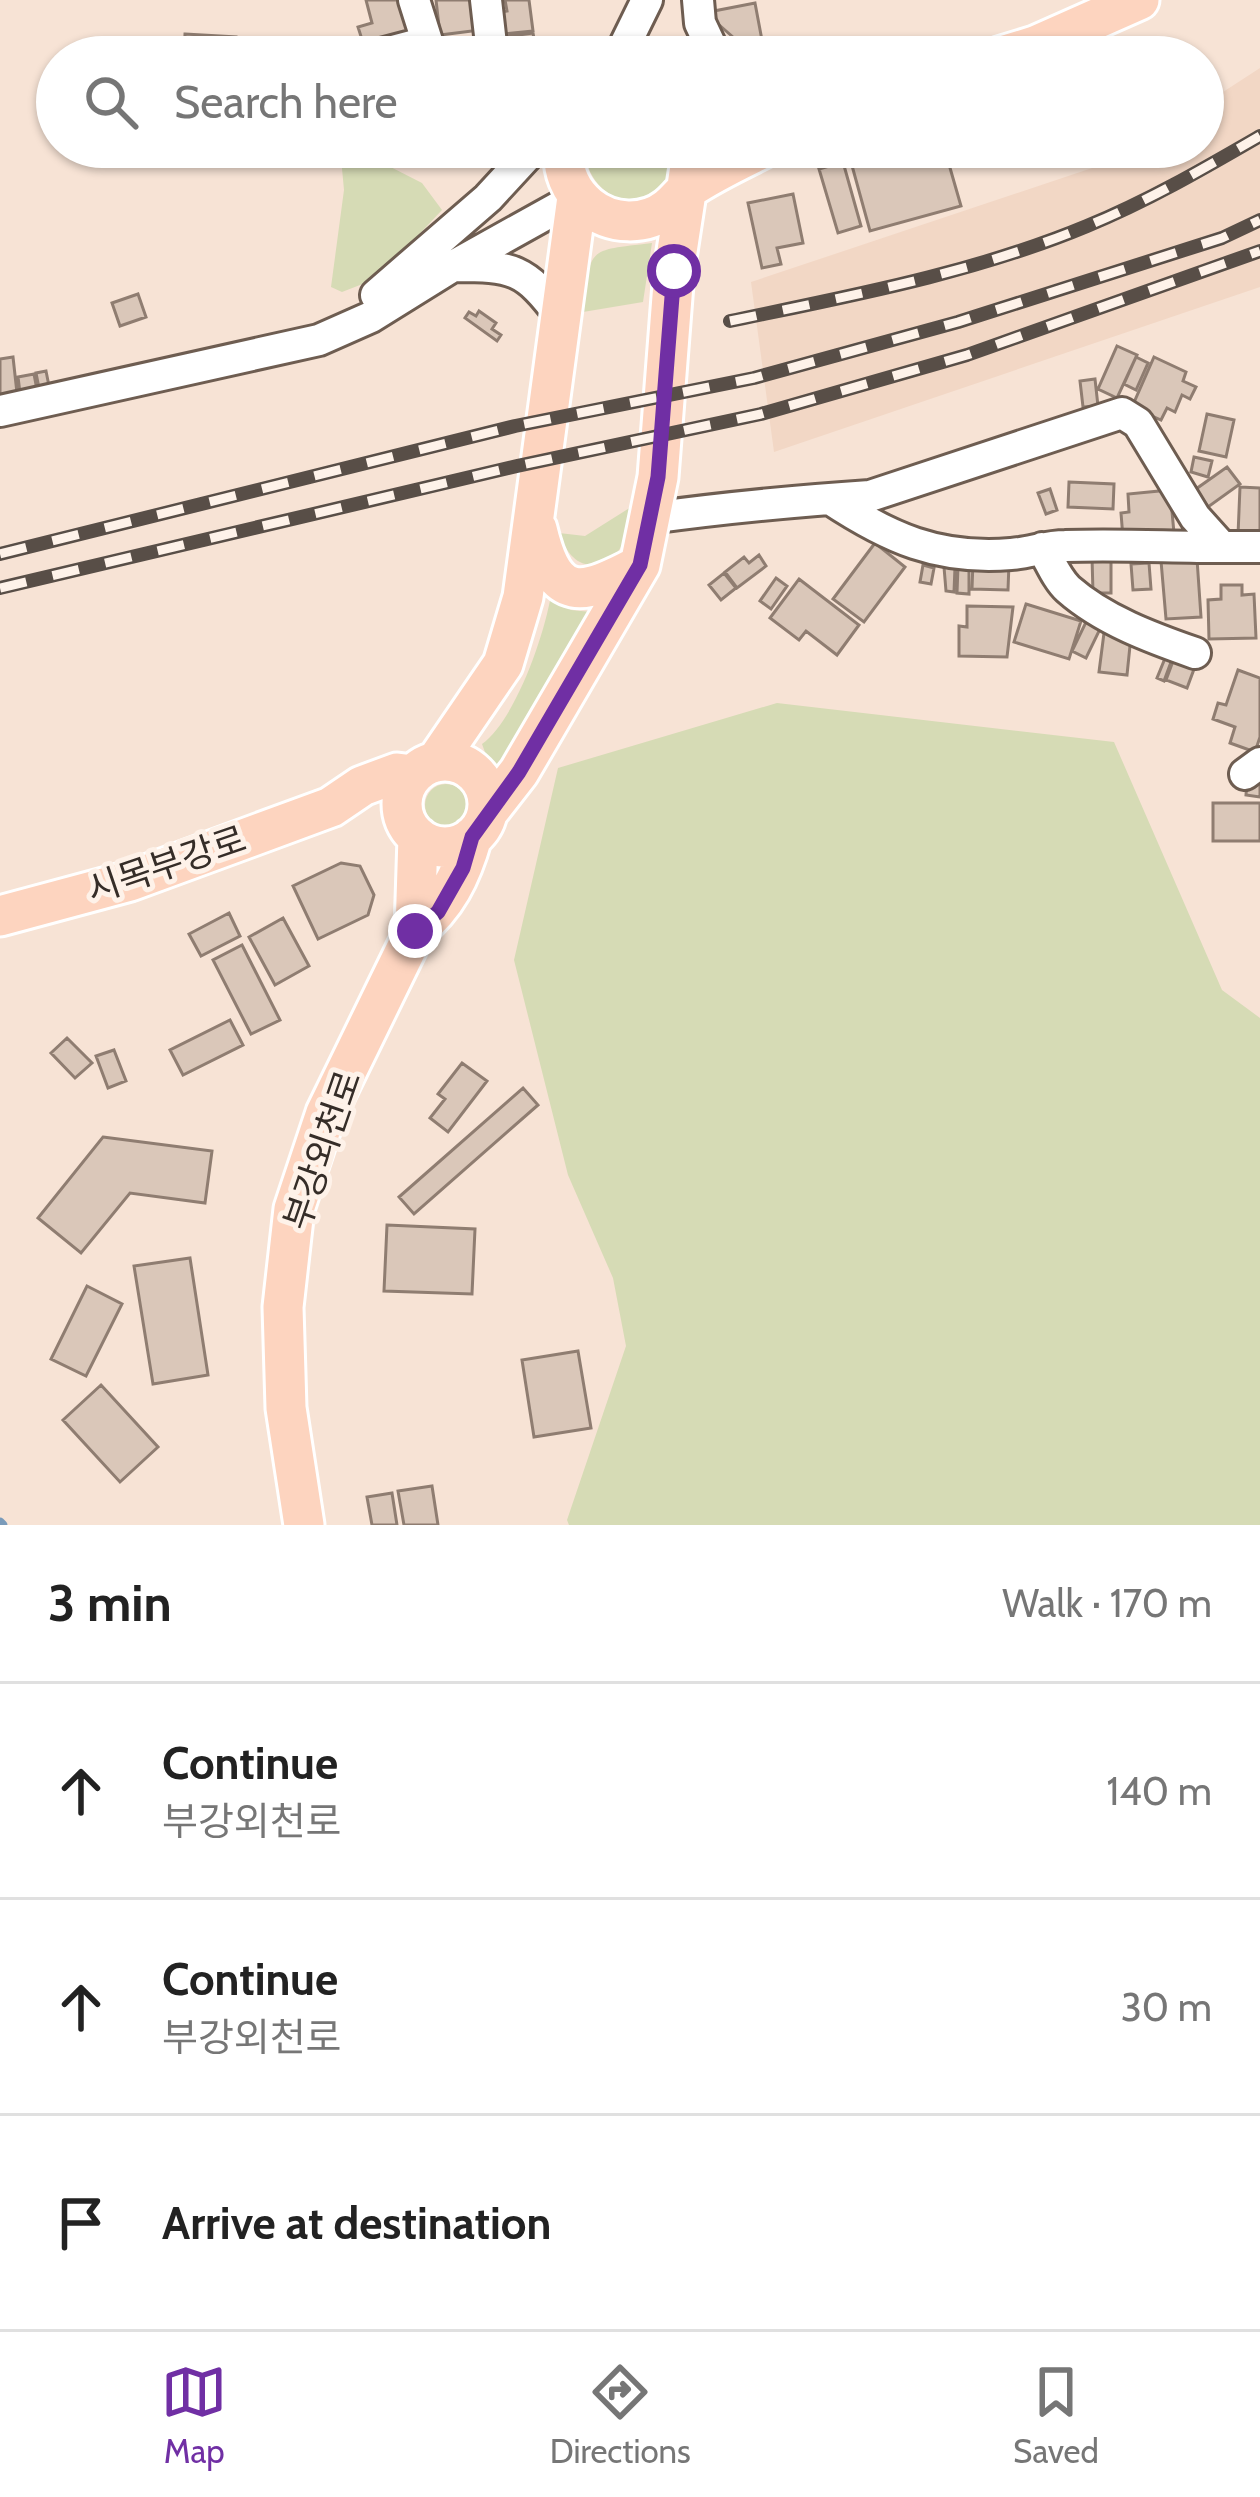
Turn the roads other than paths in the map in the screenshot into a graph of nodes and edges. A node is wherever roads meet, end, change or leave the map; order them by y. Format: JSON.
{"nodes":[{"id":1,"x":414,"y":0,"type":"edge"},
{"id":2,"x":486,"y":0,"type":"edge"},
{"id":3,"x":647,"y":0,"type":"edge"},
{"id":4,"x":694,"y":0,"type":"edge"},
{"id":5,"x":1139,"y":0,"type":"edge"},
{"id":6,"x":425,"y":36,"type":"edge"},
{"id":7,"x":490,"y":36,"type":"edge"},
{"id":8,"x":629,"y":36,"type":"edge"},
{"id":9,"x":689,"y":36,"type":"edge"},
{"id":10,"x":706,"y":36,"type":"edge"},
{"id":11,"x":1058,"y":36,"type":"edge"},
{"id":12,"x":516,"y":168,"type":"edge"},
{"id":13,"x":565,"y":168,"type":"edge"},
{"id":14,"x":692,"y":168,"type":"edge"},
{"id":15,"x":726,"y":168,"type":"edge"},
{"id":16,"x":684,"y":191,"type":"junction"},
{"id":17,"x":577,"y":196,"type":"junction"},
{"id":18,"x":453,"y":266,"type":"junction"},
{"id":19,"x":561,"y":317,"type":"junction"},
{"id":20,"x":319,"y":340,"type":"junction"},
{"id":21,"x":0,"y":411,"type":"edge"},
{"id":22,"x":830,"y":499,"type":"junction"},
{"id":23,"x":650,"y":518,"type":"junction"},
{"id":24,"x":536,"y":524,"type":"junction"},
{"id":25,"x":1042,"y":548,"type":"junction"},
{"id":26,"x":1222,"y":548,"type":"junction"},
{"id":27,"x":1260,"y":548,"type":"edge"},
{"id":28,"x":640,"y":565,"type":"junction"},
{"id":29,"x":1196,"y":653,"type":"dead end"},
{"id":30,"x":424,"y":769,"type":"junction"},
{"id":31,"x":331,"y":807,"type":"junction"},
{"id":32,"x":479,"y":825,"type":"junction"},
{"id":33,"x":413,"y":832,"type":"junction"},
{"id":34,"x":0,"y":916,"type":"edge"},
{"id":35,"x":415,"y":931,"type":"junction"},
{"id":36,"x":304,"y":1525,"type":"edge"}],
"edges":[{"from":1,"to":6,"type":"street"},
{"from":2,"to":7,"type":"street"},
{"from":3,"to":8,"type":"street"},
{"from":4,"to":9,"type":"street"},
{"from":4,"to":10,"type":"street"},
{"from":5,"to":11,"type":"main road"},
{"from":12,"to":20,"type":"street"},
{"from":13,"to":17,"type":"main road"},
{"from":14,"to":16,"type":"main road","name":"부강외천로"},
{"from":15,"to":16,"type":"main road"},
{"from":16,"to":17,"type":"main road"},
{"from":16,"to":23,"type":"main road","name":"부강외천로"},
{"from":17,"to":18,"type":"street"},
{"from":17,"to":19,"type":"main road"},
{"from":18,"to":19,"type":"street"},
{"from":18,"to":20,"type":"street"},
{"from":19,"to":24,"type":"main road"},
{"from":20,"to":21,"type":"street"},
{"from":22,"to":23,"type":"street"},
{"from":22,"to":25,"type":"street"},
{"from":22,"to":26,"type":"street"},
{"from":23,"to":28,"type":"main road","name":"부강외천로"},
{"from":24,"to":28,"type":"main road"},
{"from":24,"to":30,"type":"main road"},
{"from":25,"to":26,"type":"street"},
{"from":25,"to":29,"type":"street"},
{"from":26,"to":27,"type":"street"},
{"from":28,"to":32,"type":"main road","name":"부강외천로"},
{"from":30,"to":31,"type":"main road","name":"시목부강로"},
{"from":30,"to":32,"type":"main road"},
{"from":30,"to":33,"type":"main road"},
{"from":31,"to":33,"type":"main road"},
{"from":31,"to":34,"type":"main road","name":"시목부강로"},
{"from":32,"to":33,"type":"main road"},
{"from":32,"to":35,"type":"main road","name":"부강외천로"},
{"from":33,"to":35,"type":"main road","name":"부강외천로"},
{"from":35,"to":36,"type":"main road","name":"부강외천로"}]}
